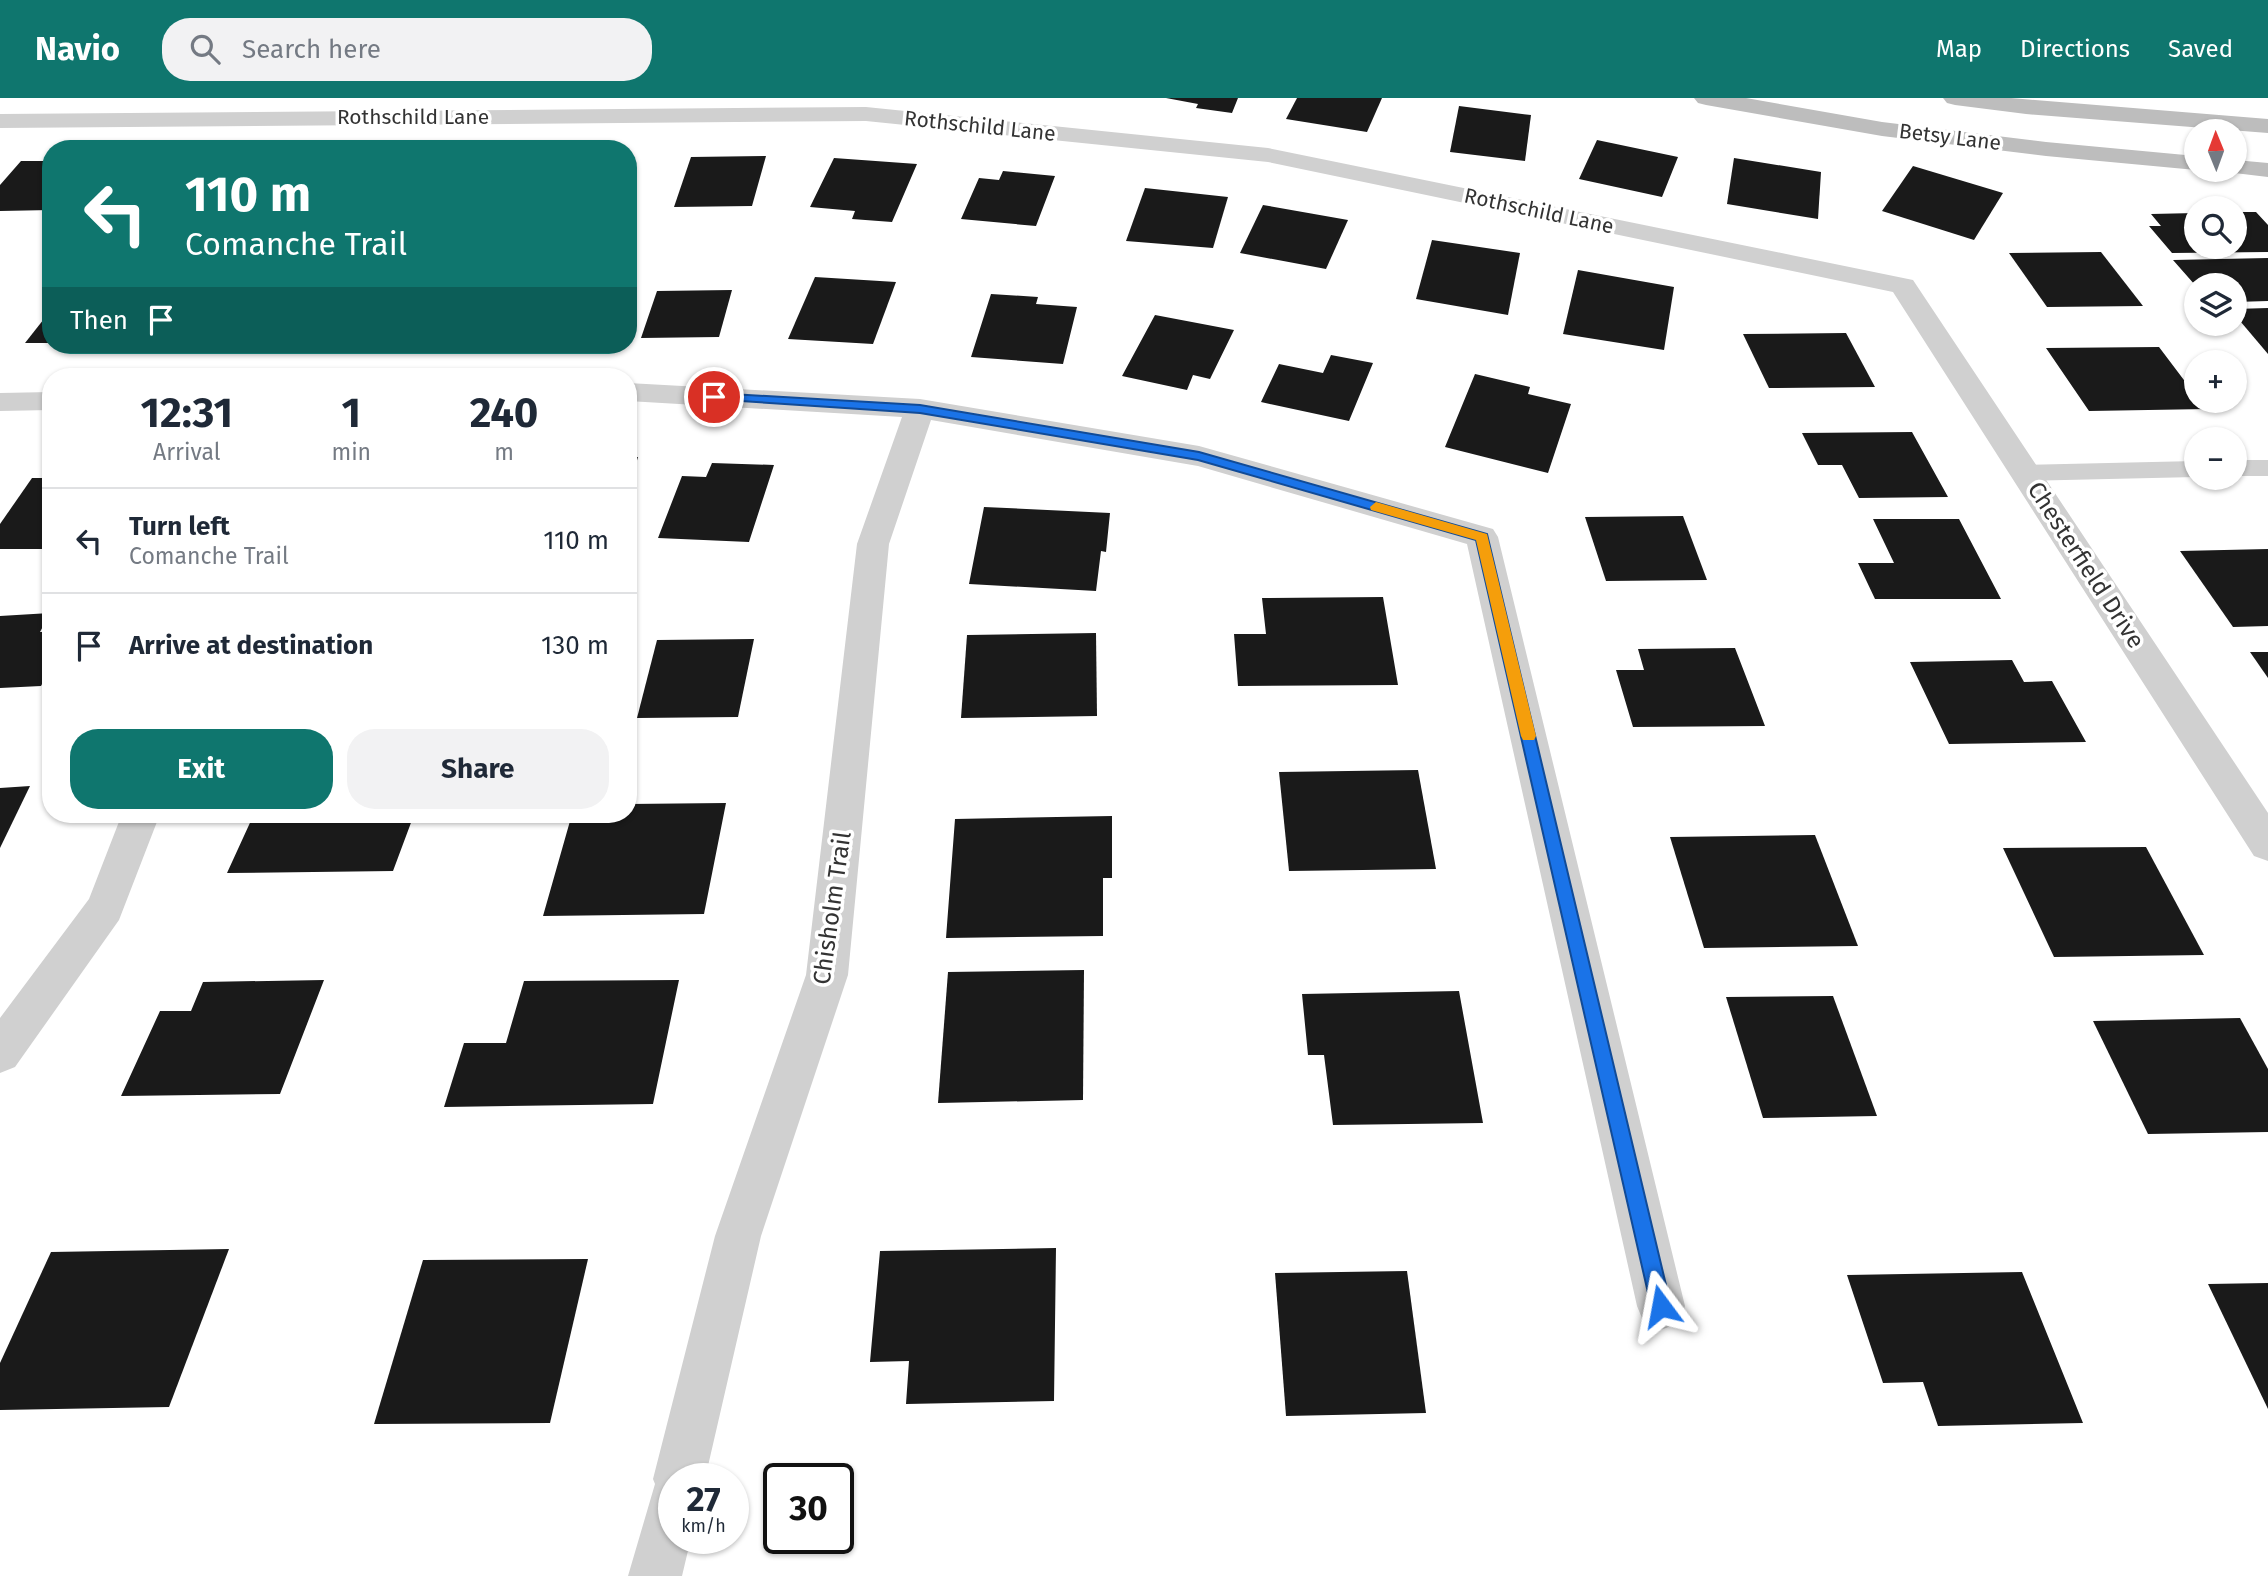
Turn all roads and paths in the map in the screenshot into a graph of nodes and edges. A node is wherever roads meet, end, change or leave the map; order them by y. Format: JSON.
{"nodes":[{"id":1,"x":1706,"y":98,"type":"edge"},
{"id":2,"x":1955,"y":98,"type":"edge"},
{"id":3,"x":589,"y":107,"type":"edge"},
{"id":4,"x":0,"y":121,"type":"edge"},
{"id":5,"x":2268,"y":125,"type":"edge"},
{"id":6,"x":2184,"y":162,"type":"edge"},
{"id":7,"x":2247,"y":168,"type":"edge"},
{"id":8,"x":2268,"y":170,"type":"edge"},
{"id":9,"x":1903,"y":286,"type":"joint"},
{"id":10,"x":637,"y":393,"type":"edge"},
{"id":11,"x":42,"y":401,"type":"edge"},
{"id":12,"x":0,"y":402,"type":"edge"},
{"id":13,"x":920,"y":409,"type":"junction"},
{"id":14,"x":2247,"y":468,"type":"edge"},
{"id":15,"x":2268,"y":468,"type":"edge"},
{"id":16,"x":2184,"y":469,"type":"edge"},
{"id":17,"x":2025,"y":473,"type":"junction"},
{"id":18,"x":138,"y":823,"type":"edge"},
{"id":19,"x":2268,"y":845,"type":"edge"},
{"id":20,"x":0,"y":1053,"type":"edge"},
{"id":21,"x":1661,"y":1306,"type":"dead end"},
{"id":22,"x":683,"y":1463,"type":"edge"},
{"id":23,"x":661,"y":1554,"type":"edge"},
{"id":24,"x":656,"y":1576,"type":"edge"}],
"edges":[{"from":1,"to":6,"type":"main road","name":"Betsy Lane"},
{"from":2,"to":5,"type":"main road","name":"Betsy Lane"},
{"from":3,"to":4,"type":"street","name":"Rothschild Lane"},
{"from":3,"to":9,"type":"street","name":"Rothschild Lane"},
{"from":7,"to":8,"type":"main road"},
{"from":9,"to":17,"type":"street","name":"Chesterfield Drive"},
{"from":10,"to":13,"type":"street"},
{"from":11,"to":12,"type":"street"},
{"from":13,"to":21,"type":"street"},
{"from":13,"to":22,"type":"street","name":"Chisholm Trail"},
{"from":14,"to":15,"type":"lane"},
{"from":16,"to":17,"type":"lane"},
{"from":17,"to":19,"type":"street","name":"Chesterfield Drive"},
{"from":18,"to":20,"type":"street"},
{"from":23,"to":24,"type":"street"}]}
